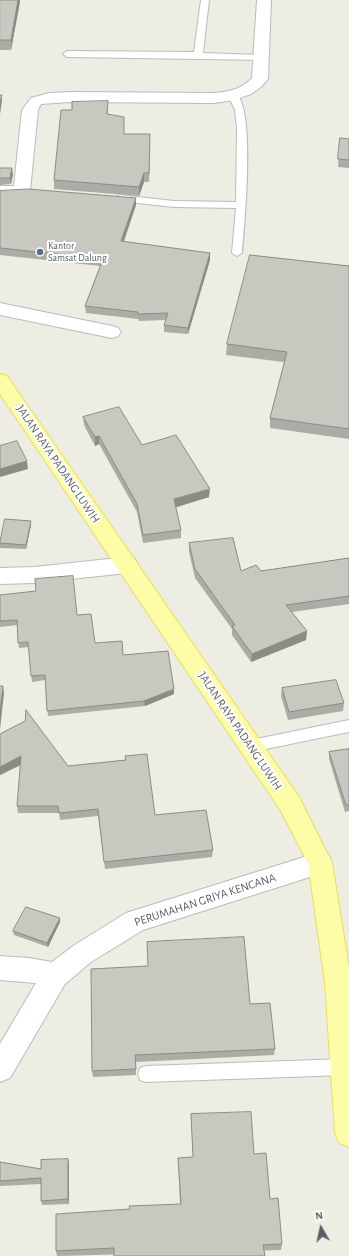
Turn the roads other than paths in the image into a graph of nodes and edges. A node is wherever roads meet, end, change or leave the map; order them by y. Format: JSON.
{"nodes":[{"id":1,"x":206,"y":0,"type":"edge"},
{"id":2,"x":264,"y":0,"type":"edge"},
{"id":3,"x":67,"y":54,"type":"dead end"},
{"id":4,"x":198,"y":55,"type":"junction"},
{"id":5,"x":262,"y":58,"type":"junction"},
{"id":6,"x":233,"y":96,"type":"junction"},
{"id":7,"x":6,"y":168,"type":"edge"},
{"id":8,"x":26,"y":168,"type":"junction"},
{"id":9,"x":0,"y":191,"type":"edge"},
{"id":10,"x":109,"y":198,"type":"edge"},
{"id":11,"x":241,"y":205,"type":"junction"},
{"id":12,"x":237,"y":253,"type":"dead end"},
{"id":13,"x":0,"y":308,"type":"edge"},
{"id":14,"x":112,"y":332,"type":"dead end"},
{"id":15,"x":0,"y":380,"type":"edge"},
{"id":16,"x":128,"y":565,"type":"junction"},
{"id":17,"x":0,"y":576,"type":"edge"},
{"id":18,"x":349,"y":726,"type":"edge"},
{"id":19,"x":251,"y":746,"type":"junction"},
{"id":20,"x":320,"y":863,"type":"junction"},
{"id":21,"x":0,"y":968,"type":"edge"},
{"id":22,"x":56,"y":975,"type":"junction"},
{"id":23,"x":345,"y":1067,"type":"junction"},
{"id":24,"x":0,"y":1069,"type":"edge"},
{"id":25,"x":146,"y":1074,"type":"dead end"},
{"id":26,"x":349,"y":1133,"type":"edge"}],
"edges":[{"from":1,"to":4,"type":"lane"},
{"from":2,"to":5,"type":"street"},
{"from":3,"to":4,"type":"lane"},
{"from":4,"to":5,"type":"lane"},
{"from":5,"to":6,"type":"street"},
{"from":6,"to":8,"type":"street"},
{"from":6,"to":11,"type":"lane"},
{"from":7,"to":8,"type":"street"},
{"from":8,"to":9,"type":"street"},
{"from":10,"to":11,"type":"lane"},
{"from":11,"to":12,"type":"lane"},
{"from":13,"to":14,"type":"street"},
{"from":15,"to":16,"type":"main road","name":"JALAN RAYA PADANG LUWIH"},
{"from":16,"to":17,"type":"street"},
{"from":16,"to":19,"type":"main road","name":"JALAN RAYA PADANG LUWIH"},
{"from":18,"to":19,"type":"lane"},
{"from":19,"to":20,"type":"main road","name":"JALAN RAYA PADANG LUWIH"},
{"from":20,"to":22,"type":"street","name":"PERUMAHAN GRIYA KENCANA"},
{"from":20,"to":23,"type":"main road","name":"JALAN RAYA PADANG LUWIH"},
{"from":21,"to":22,"type":"street"},
{"from":22,"to":24,"type":"street","name":"PERUMAHAN GRIYA KENCANA"},
{"from":23,"to":25,"type":"lane"},
{"from":23,"to":26,"type":"main road","name":"JALAN RAYA PADANG LUWIH"}]}
